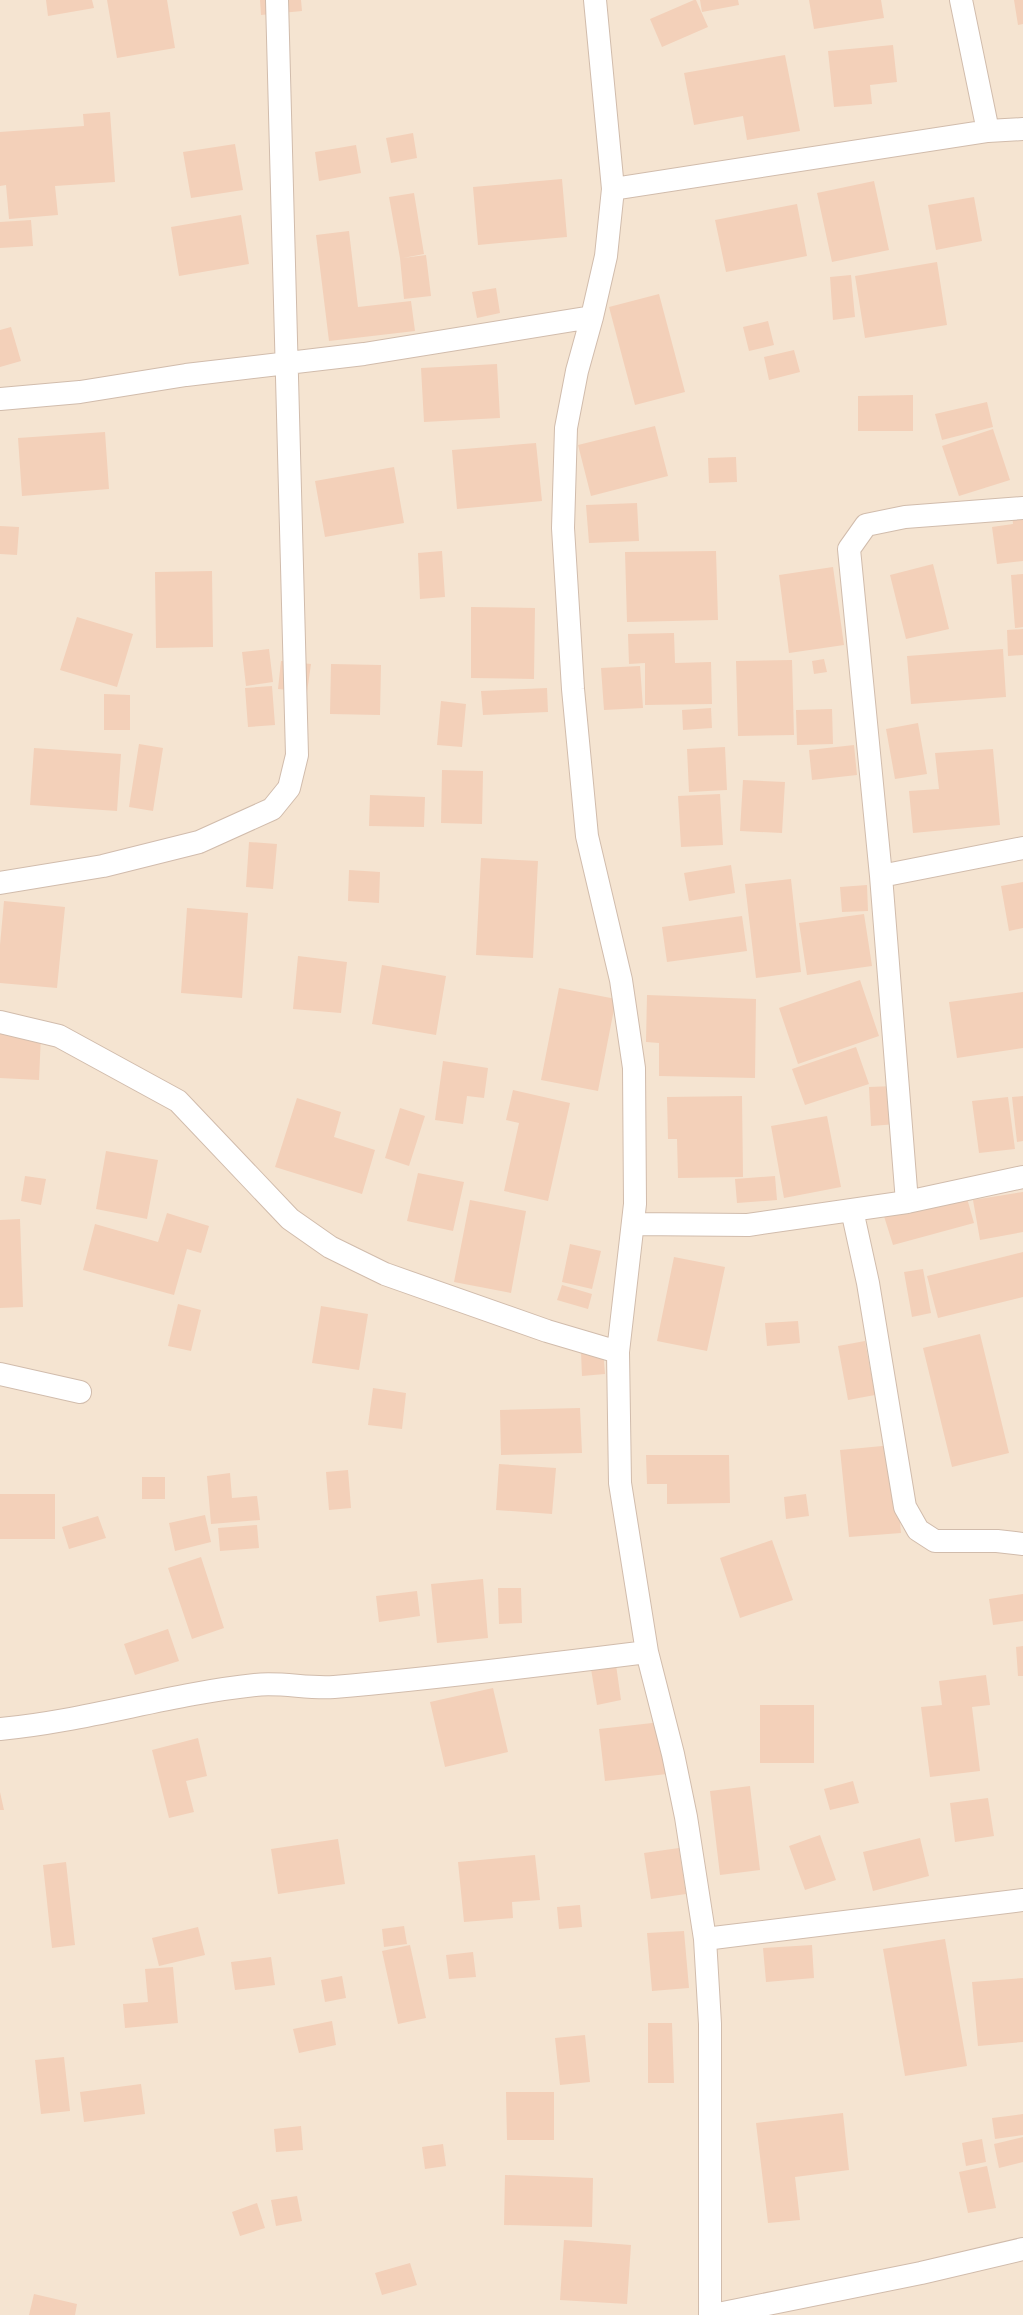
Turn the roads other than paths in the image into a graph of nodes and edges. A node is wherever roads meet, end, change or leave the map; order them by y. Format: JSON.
{"nodes":[{"id":1,"x":277,"y":0,"type":"edge"},
{"id":2,"x":596,"y":0,"type":"edge"},
{"id":3,"x":961,"y":0,"type":"edge"},
{"id":4,"x":1023,"y":129,"type":"edge"},
{"id":5,"x":988,"y":131,"type":"junction"},
{"id":6,"x":613,"y":188,"type":"junction"},
{"id":7,"x":592,"y":317,"type":"junction"},
{"id":8,"x":288,"y":363,"type":"junction"},
{"id":9,"x":0,"y":399,"type":"edge"},
{"id":10,"x":1023,"y":508,"type":"edge"},
{"id":11,"x":1023,"y":848,"type":"edge"},
{"id":12,"x":881,"y":876,"type":"junction"},
{"id":13,"x":0,"y":883,"type":"edge"},
{"id":14,"x":0,"y":1022,"type":"edge"},
{"id":15,"x":1023,"y":1177,"type":"edge"},
{"id":16,"x":907,"y":1202,"type":"junction"},
{"id":17,"x":852,"y":1210,"type":"junction"},
{"id":18,"x":633,"y":1224,"type":"junction"},
{"id":19,"x":618,"y":1352,"type":"junction"},
{"id":20,"x":0,"y":1374,"type":"edge"},
{"id":21,"x":80,"y":1392,"type":"dead end"},
{"id":22,"x":1023,"y":1544,"type":"edge"},
{"id":23,"x":647,"y":1652,"type":"junction"},
{"id":24,"x":0,"y":1729,"type":"edge"},
{"id":25,"x":1023,"y":1900,"type":"edge"},
{"id":26,"x":705,"y":1939,"type":"junction"},
{"id":27,"x":1023,"y":2248,"type":"edge"},
{"id":28,"x":710,"y":2315,"type":"edge"},
{"id":29,"x":713,"y":2315,"type":"edge"}],
"edges":[{"from":1,"to":8,"type":"street"},
{"from":2,"to":6,"type":"street"},
{"from":3,"to":5,"type":"street"},
{"from":4,"to":5,"type":"street"},
{"from":5,"to":6,"type":"street"},
{"from":6,"to":7,"type":"street"},
{"from":7,"to":8,"type":"street"},
{"from":7,"to":18,"type":"street"},
{"from":8,"to":9,"type":"street"},
{"from":8,"to":13,"type":"street"},
{"from":10,"to":12,"type":"street"},
{"from":11,"to":12,"type":"street"},
{"from":12,"to":16,"type":"street"},
{"from":14,"to":19,"type":"street"},
{"from":15,"to":16,"type":"street"},
{"from":16,"to":17,"type":"street"},
{"from":17,"to":18,"type":"street"},
{"from":17,"to":22,"type":"street"},
{"from":18,"to":19,"type":"street"},
{"from":19,"to":23,"type":"street"},
{"from":20,"to":21,"type":"street"},
{"from":23,"to":24,"type":"street"},
{"from":23,"to":26,"type":"street"},
{"from":25,"to":26,"type":"street"},
{"from":26,"to":28,"type":"street"},
{"from":27,"to":29,"type":"street"}]}
